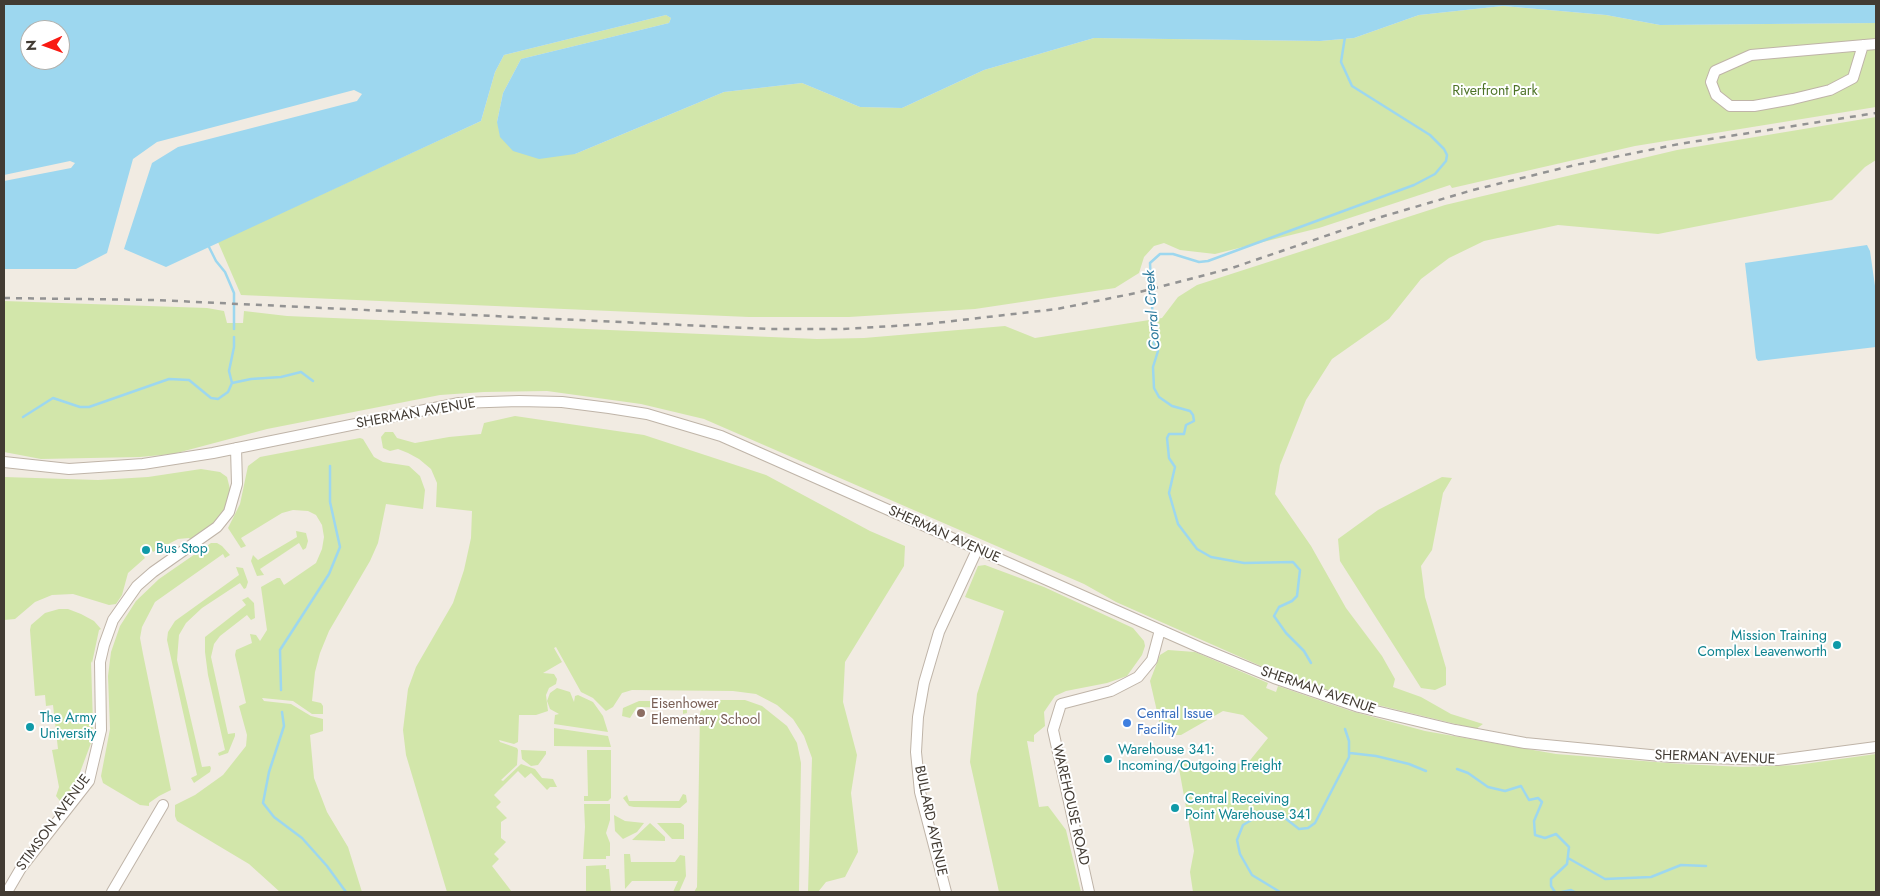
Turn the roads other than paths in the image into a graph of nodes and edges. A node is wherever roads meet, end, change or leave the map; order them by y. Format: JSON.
{"nodes":[{"id":1,"x":1876,"y":44,"type":"edge"},
{"id":2,"x":1863,"y":45,"type":"junction"},
{"id":3,"x":236,"y":448,"type":"junction"},
{"id":4,"x":4,"y":462,"type":"edge"},
{"id":5,"x":977,"y":550,"type":"junction"},
{"id":6,"x":1160,"y":630,"type":"junction"},
{"id":7,"x":1876,"y":746,"type":"edge"},
{"id":8,"x":163,"y":805,"type":"dead end"},
{"id":9,"x":7,"y":892,"type":"edge"},
{"id":10,"x":112,"y":892,"type":"edge"},
{"id":11,"x":946,"y":892,"type":"edge"},
{"id":12,"x":1089,"y":892,"type":"edge"}],
"edges":[{"from":1,"to":2,"type":"street"},
{"from":2,"to":2,"type":"street"},
{"from":3,"to":4,"type":"street","name":"SHERMAN AVENUE"},
{"from":3,"to":5,"type":"street","name":"SHERMAN AVENUE"},
{"from":3,"to":9,"type":"street","name":"STIMSON AVENUE"},
{"from":5,"to":6,"type":"street","name":"SHERMAN AVENUE"},
{"from":5,"to":11,"type":"street","name":"BULLARD AVENUE"},
{"from":6,"to":7,"type":"street","name":"SHERMAN AVENUE"},
{"from":6,"to":12,"type":"street","name":"WAREHOUSE ROAD"},
{"from":8,"to":10,"type":"street"}]}
